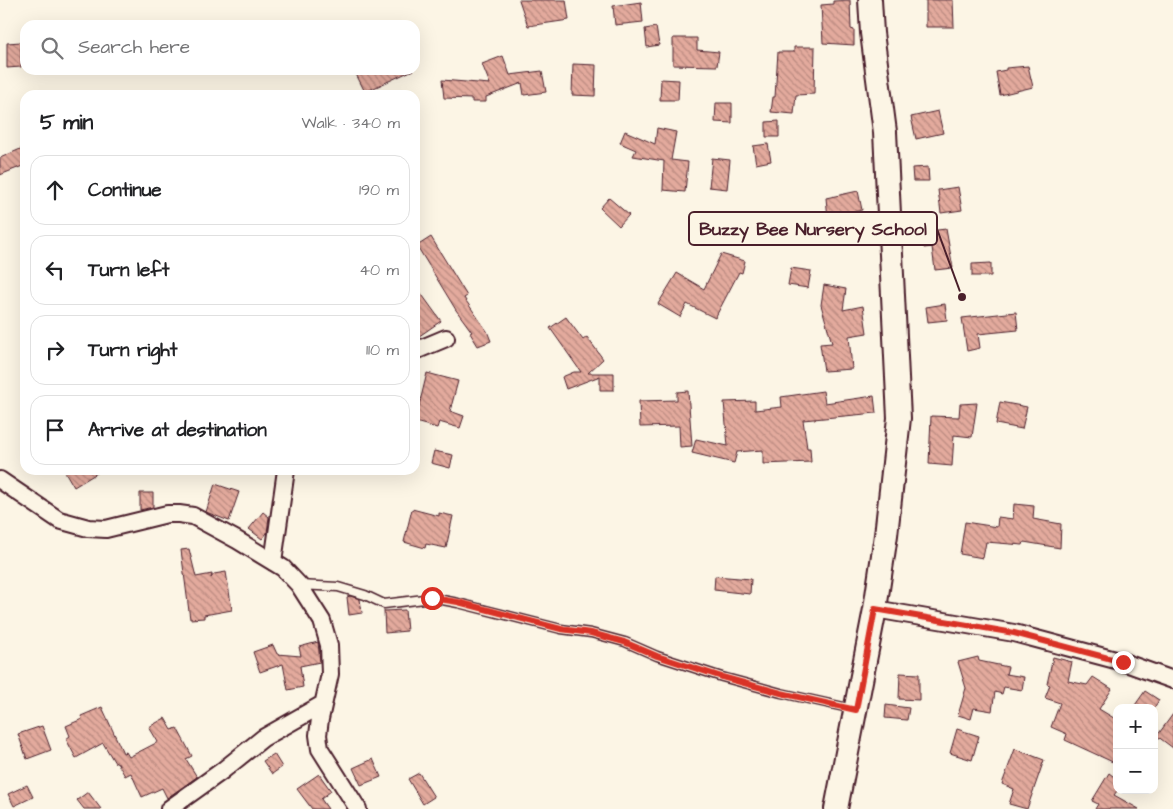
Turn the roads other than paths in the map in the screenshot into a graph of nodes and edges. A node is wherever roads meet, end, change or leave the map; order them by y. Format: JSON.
{"nodes":[{"id":1,"x":870,"y":0,"type":"edge"},
{"id":2,"x":446,"y":338,"type":"dead end"},
{"id":3,"x":420,"y":349,"type":"edge"},
{"id":4,"x":285,"y":475,"type":"edge"},
{"id":5,"x":0,"y":480,"type":"edge"},
{"id":6,"x":273,"y":562,"type":"junction"},
{"id":7,"x":299,"y":584,"type":"junction"},
{"id":8,"x":875,"y":609,"type":"junction"},
{"id":9,"x":1173,"y":680,"type":"edge"},
{"id":10,"x":324,"y":704,"type":"junction"},
{"id":11,"x":856,"y":710,"type":"junction"},
{"id":12,"x":168,"y":809,"type":"edge"},
{"id":13,"x":358,"y":809,"type":"edge"},
{"id":14,"x":836,"y":809,"type":"edge"}],
"edges":[{"from":1,"to":8,"type":"street"},
{"from":2,"to":3,"type":"street"},
{"from":4,"to":6,"type":"street"},
{"from":5,"to":6,"type":"street"},
{"from":6,"to":7,"type":"street"},
{"from":7,"to":10,"type":"street"},
{"from":7,"to":11,"type":"lane"},
{"from":8,"to":9,"type":"street"},
{"from":8,"to":11,"type":"street"},
{"from":10,"to":12,"type":"street"},
{"from":10,"to":13,"type":"street"},
{"from":11,"to":14,"type":"street"}]}
